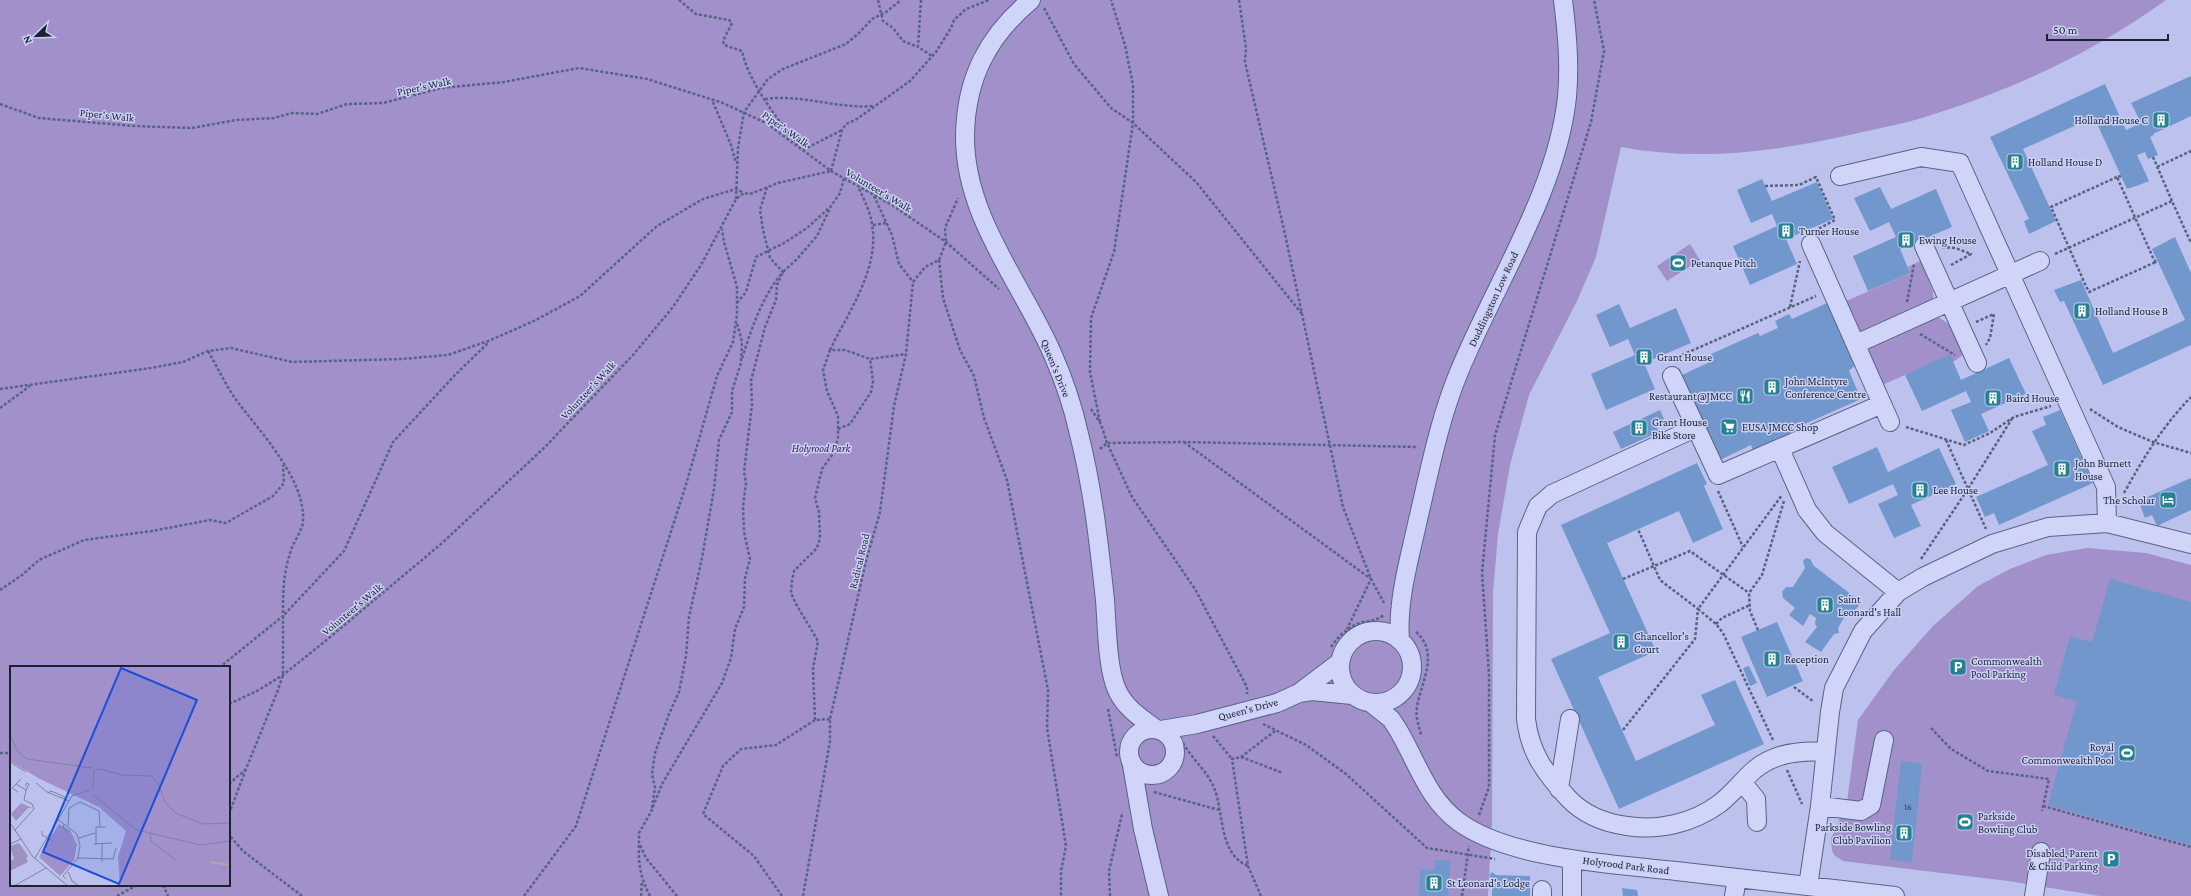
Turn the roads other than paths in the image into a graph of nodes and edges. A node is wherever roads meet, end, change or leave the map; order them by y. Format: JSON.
{"nodes":[{"id":1,"x":1563,"y":0,"type":"edge"},
{"id":2,"x":1037,"y":3,"type":"edge"},
{"id":3,"x":1840,"y":176,"type":"dead end"},
{"id":4,"x":1806,"y":250,"type":"road end"},
{"id":5,"x":1919,"y":253,"type":"road end"},
{"id":6,"x":2040,"y":260,"type":"road end"},
{"id":7,"x":2009,"y":274,"type":"junction"},
{"id":8,"x":1950,"y":302,"type":"junction"},
{"id":9,"x":1856,"y":344,"type":"junction"},
{"id":10,"x":1969,"y":361,"type":"road end"},
{"id":11,"x":1672,"y":376,"type":"road end"},
{"id":12,"x":1882,"y":404,"type":"junction"},
{"id":13,"x":1890,"y":422,"type":"road end"},
{"id":14,"x":1695,"y":428,"type":"junction"},
{"id":15,"x":1780,"y":449,"type":"junction"},
{"id":16,"x":2107,"y":523,"type":"junction"},
{"id":17,"x":2191,"y":544,"type":"edge"},
{"id":18,"x":1898,"y":592,"type":"junction"},
{"id":19,"x":1402,"y":597,"type":"junction"},
{"id":20,"x":1381,"y":631,"type":"junction"},
{"id":21,"x":1400,"y":640,"type":"junction"},
{"id":22,"x":1340,"y":662,"type":"junction"},
{"id":23,"x":1407,"y":686,"type":"junction"},
{"id":24,"x":1299,"y":693,"type":"junction"},
{"id":25,"x":1352,"y":695,"type":"junction"},
{"id":26,"x":1371,"y":703,"type":"junction"},
{"id":27,"x":1570,"y":719,"type":"dead end"},
{"id":28,"x":1199,"y":723,"type":"junction"},
{"id":29,"x":1159,"y":729,"type":"junction"},
{"id":30,"x":1884,"y":740,"type":"dead end"},
{"id":31,"x":1177,"y":743,"type":"junction"},
{"id":32,"x":1406,"y":743,"type":"junction"},
{"id":33,"x":1826,"y":752,"type":"junction"},
{"id":34,"x":1132,"y":765,"type":"junction"},
{"id":35,"x":1156,"y":775,"type":"junction"},
{"id":36,"x":1742,"y":782,"type":"junction"},
{"id":37,"x":1559,"y":789,"type":"junction"},
{"id":38,"x":1820,"y":806,"type":"junction"},
{"id":39,"x":1131,"y":808,"type":"junction"},
{"id":40,"x":1757,"y":822,"type":"dead end"},
{"id":41,"x":2041,"y":852,"type":"dead end"},
{"id":42,"x":1572,"y":859,"type":"junction"},
{"id":43,"x":1737,"y":878,"type":"junction"},
{"id":44,"x":1808,"y":886,"type":"junction"},
{"id":45,"x":1159,"y":896,"type":"edge"},
{"id":46,"x":1572,"y":896,"type":"edge"},
{"id":47,"x":1734,"y":896,"type":"edge"},
{"id":48,"x":1895,"y":896,"type":"edge"},
{"id":49,"x":2034,"y":896,"type":"edge"}],
"edges":[{"from":1,"to":19,"type":"street","name":"Duddingston Low Road"},
{"from":2,"to":29,"type":"street","name":"Queen's Drive"},
{"from":3,"to":7,"type":"street"},
{"from":4,"to":9,"type":"street"},
{"from":5,"to":8,"type":"street"},
{"from":6,"to":7,"type":"street"},
{"from":7,"to":8,"type":"street"},
{"from":7,"to":16,"type":"street"},
{"from":8,"to":9,"type":"street"},
{"from":8,"to":10,"type":"street"},
{"from":9,"to":12,"type":"street"},
{"from":11,"to":14,"type":"street"},
{"from":12,"to":13,"type":"street"},
{"from":12,"to":15,"type":"street"},
{"from":14,"to":15,"type":"street"},
{"from":14,"to":37,"type":"street"},
{"from":15,"to":18,"type":"street"},
{"from":16,"to":17,"type":"street"},
{"from":16,"to":18,"type":"street"},
{"from":18,"to":33,"type":"street"},
{"from":19,"to":20,"type":"street"},
{"from":19,"to":21,"type":"street"},
{"from":20,"to":21,"type":"street"},
{"from":20,"to":22,"type":"street","name":"Queen's Drive"},
{"from":21,"to":23,"type":"street"},
{"from":22,"to":24,"type":"street","name":"Queen's Drive"},
{"from":22,"to":25,"type":"street"},
{"from":23,"to":26,"type":"street"},
{"from":23,"to":32,"type":"street"},
{"from":24,"to":25,"type":"street","name":"Queen's Drive"},
{"from":24,"to":28,"type":"street","name":"Queen's Drive"},
{"from":25,"to":26,"type":"street","name":"Queen's Drive"},
{"from":26,"to":32,"type":"street","name":"Queen's Drive"},
{"from":27,"to":37,"type":"street"},
{"from":28,"to":29,"type":"street","name":"Queen's Drive"},
{"from":28,"to":31,"type":"street","name":"Queen's Drive"},
{"from":29,"to":31,"type":"street","name":"Queen's Drive"},
{"from":29,"to":34,"type":"street","name":"Queen's Drive"},
{"from":30,"to":38,"type":"street"},
{"from":31,"to":35,"type":"street","name":"Queen's Drive"},
{"from":32,"to":42,"type":"street","name":"Holyrood Park Road"},
{"from":33,"to":36,"type":"street"},
{"from":33,"to":38,"type":"street"},
{"from":34,"to":35,"type":"street"},
{"from":34,"to":39,"type":"street","name":"Queen's Drive"},
{"from":35,"to":39,"type":"street","name":"Queen's Drive"},
{"from":36,"to":37,"type":"street"},
{"from":36,"to":40,"type":"street"},
{"from":38,"to":44,"type":"street"},
{"from":39,"to":45,"type":"street","name":"Queen's Drive"},
{"from":41,"to":49,"type":"street"},
{"from":42,"to":43,"type":"street","name":"Holyrood Park Road"},
{"from":42,"to":46,"type":"street"},
{"from":43,"to":44,"type":"street","name":"Holyrood Park Road"},
{"from":43,"to":47,"type":"street"},
{"from":44,"to":48,"type":"street","name":"Holyrood Park Road"}]}
